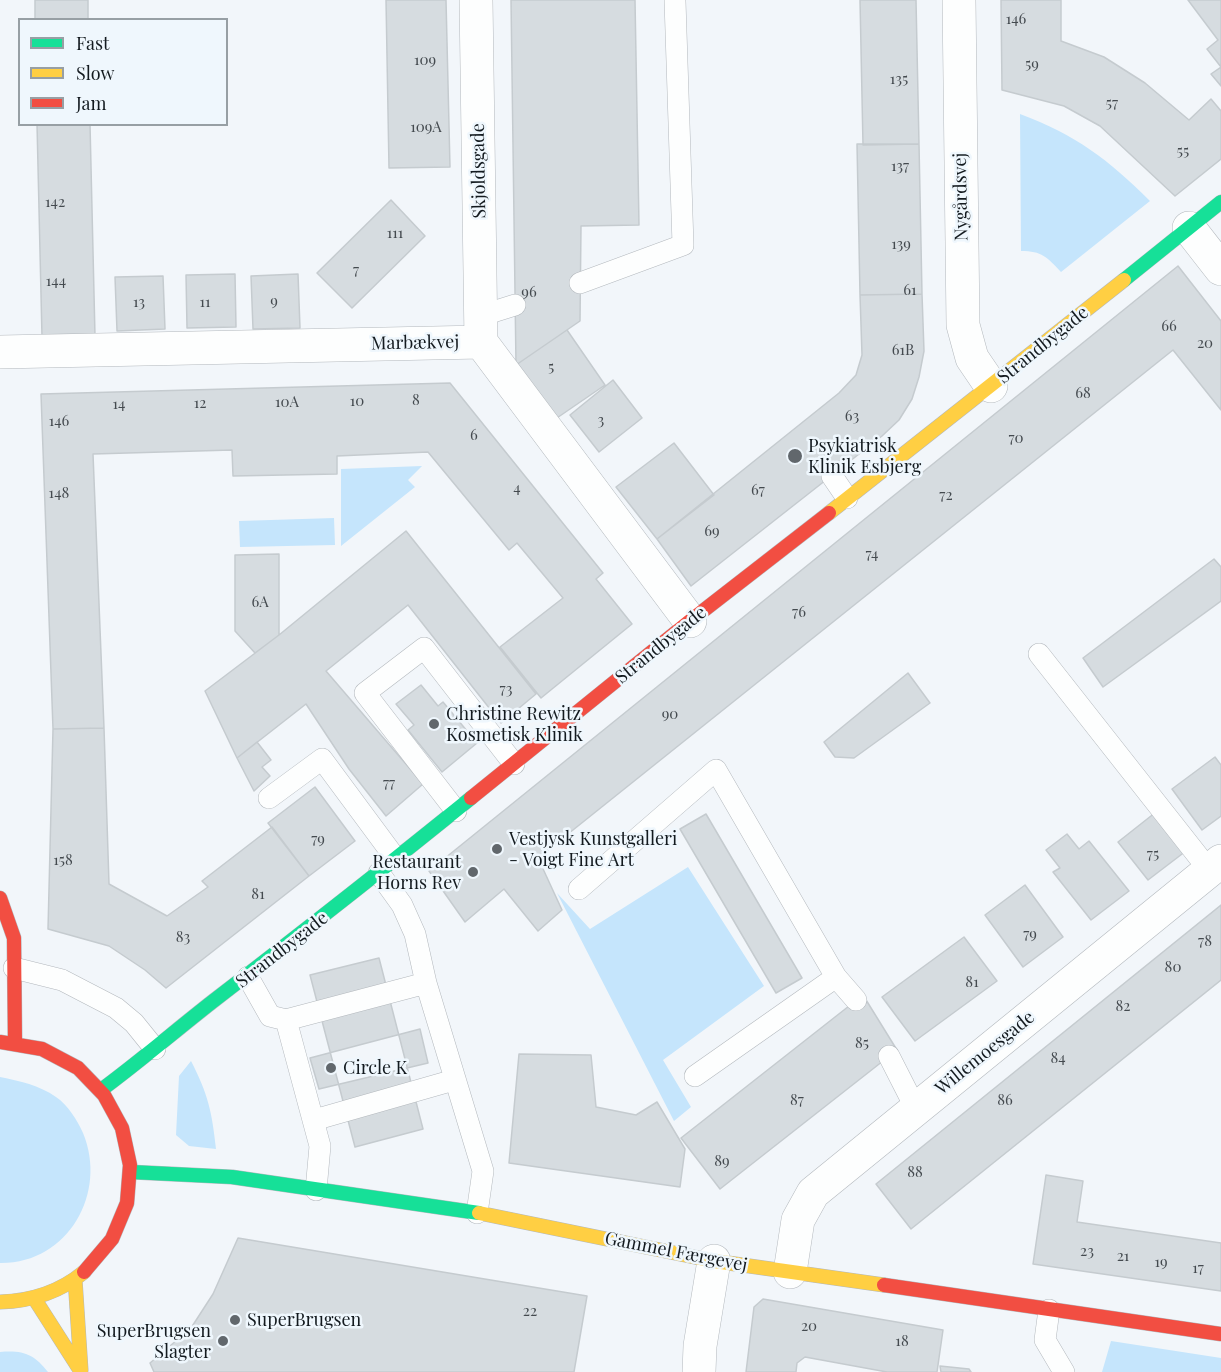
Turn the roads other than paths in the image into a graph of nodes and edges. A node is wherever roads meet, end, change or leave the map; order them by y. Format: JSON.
{"nodes":[{"id":1,"x":476,"y":0,"type":"edge"},
{"id":2,"x":959,"y":0,"type":"edge"},
{"id":3,"x":675,"y":1,"type":"edge"},
{"id":4,"x":1221,"y":202,"type":"edge"},
{"id":5,"x":1189,"y":228,"type":"junction"},
{"id":6,"x":1221,"y":269,"type":"edge"},
{"id":7,"x":580,"y":283,"type":"dead end"},
{"id":8,"x":515,"y":305,"type":"dead end"},
{"id":9,"x":481,"y":329,"type":"junction"},
{"id":10,"x":0,"y":352,"type":"edge"},
{"id":11,"x":991,"y":386,"type":"junction"},
{"id":12,"x":832,"y":476,"type":"dead end"},
{"id":13,"x":848,"y":498,"type":"junction"},
{"id":14,"x":690,"y":621,"type":"junction"},
{"id":15,"x":1039,"y":654,"type":"dead end"},
{"id":16,"x":514,"y":764,"type":"junction"},
{"id":17,"x":269,"y":798,"type":"dead end"},
{"id":18,"x":456,"y":811,"type":"junction"},
{"id":19,"x":388,"y":866,"type":"junction"},
{"id":20,"x":1215,"y":866,"type":"edge"},
{"id":21,"x":579,"y":889,"type":"dead end"},
{"id":22,"x":0,"y":898,"type":"edge"},
{"id":23,"x":14,"y":968,"type":"junction"},
{"id":24,"x":248,"y":977,"type":"junction"},
{"id":25,"x":836,"y":977,"type":"junction"},
{"id":26,"x":426,"y":983,"type":"junction"},
{"id":27,"x":856,"y":1000,"type":"dead end"},
{"id":28,"x":286,"y":1020,"type":"junction"},
{"id":29,"x":0,"y":1042,"type":"edge"},
{"id":30,"x":15,"y":1043,"type":"junction"},
{"id":31,"x":155,"y":1049,"type":"junction"},
{"id":32,"x":889,"y":1056,"type":"dead end"},
{"id":33,"x":695,"y":1076,"type":"dead end"},
{"id":34,"x":454,"y":1080,"type":"junction"},
{"id":35,"x":101,"y":1090,"type":"junction"},
{"id":36,"x":916,"y":1109,"type":"junction"},
{"id":37,"x":314,"y":1120,"type":"junction"},
{"id":38,"x":131,"y":1172,"type":"junction"},
{"id":39,"x":316,"y":1190,"type":"junction"},
{"id":40,"x":477,"y":1213,"type":"junction"},
{"id":41,"x":714,"y":1261,"type":"junction"},
{"id":42,"x":790,"y":1272,"type":"junction"},
{"id":43,"x":75,"y":1279,"type":"junction"},
{"id":44,"x":34,"y":1298,"type":"junction"},
{"id":45,"x":0,"y":1302,"type":"edge"},
{"id":46,"x":1049,"y":1310,"type":"junction"},
{"id":47,"x":1221,"y":1334,"type":"edge"},
{"id":48,"x":81,"y":1371,"type":"edge"},
{"id":49,"x":699,"y":1372,"type":"edge"},
{"id":50,"x":1064,"y":1372,"type":"edge"}],
"edges":[{"from":1,"to":9,"type":"street","name":"Skjoldsgade"},
{"from":2,"to":11,"type":"street","name":"Nygårdsvej"},
{"from":3,"to":7,"type":"lane"},
{"from":4,"to":5,"type":"street","name":"Strandbygade"},
{"from":5,"to":6,"type":"street"},
{"from":5,"to":11,"type":"street","name":"Strandbygade"},
{"from":8,"to":9,"type":"lane"},
{"from":9,"to":10,"type":"street","name":"Marbækvej"},
{"from":9,"to":14,"type":"street","name":"Marbækvej"},
{"from":11,"to":13,"type":"street","name":"Strandbygade"},
{"from":12,"to":13,"type":"lane"},
{"from":13,"to":14,"type":"street","name":"Strandbygade"},
{"from":14,"to":16,"type":"street","name":"Strandbygade"},
{"from":15,"to":20,"type":"lane"},
{"from":16,"to":18,"type":"street","name":"Strandbygade"},
{"from":16,"to":18,"type":"lane"},
{"from":17,"to":19,"type":"lane"},
{"from":18,"to":19,"type":"street","name":"Strandbygade"},
{"from":19,"to":24,"type":"street","name":"Strandbygade"},
{"from":19,"to":26,"type":"lane"},
{"from":20,"to":36,"type":"street","name":"Willemoesgade"},
{"from":21,"to":25,"type":"lane"},
{"from":22,"to":23,"type":"street"},
{"from":23,"to":30,"type":"street"},
{"from":23,"to":31,"type":"lane"},
{"from":24,"to":28,"type":"lane"},
{"from":24,"to":31,"type":"street","name":"Strandbygade"},
{"from":25,"to":27,"type":"lane"},
{"from":25,"to":33,"type":"lane"},
{"from":26,"to":28,"type":"lane"},
{"from":26,"to":34,"type":"lane"},
{"from":28,"to":37,"type":"lane"},
{"from":29,"to":30,"type":"street"},
{"from":30,"to":35,"type":"street"},
{"from":31,"to":35,"type":"street","name":"Strandbygade"},
{"from":32,"to":36,"type":"lane"},
{"from":34,"to":37,"type":"lane"},
{"from":34,"to":40,"type":"lane"},
{"from":35,"to":38,"type":"street"},
{"from":36,"to":42,"type":"street","name":"Willemoesgade"},
{"from":37,"to":39,"type":"lane"},
{"from":38,"to":39,"type":"street","name":"Gammel Færgevej"},
{"from":38,"to":43,"type":"street"},
{"from":39,"to":40,"type":"street","name":"Gammel Færgevej"},
{"from":40,"to":41,"type":"street","name":"Gammel Færgevej"},
{"from":41,"to":42,"type":"street","name":"Gammel Færgevej"},
{"from":41,"to":49,"type":"street"},
{"from":42,"to":46,"type":"street","name":"Gammel Færgevej"},
{"from":43,"to":44,"type":"street"},
{"from":43,"to":48,"type":"street"},
{"from":44,"to":45,"type":"street"},
{"from":44,"to":48,"type":"street"},
{"from":46,"to":47,"type":"street","name":"Gammel Færgevej"},
{"from":46,"to":50,"type":"lane"}]}
